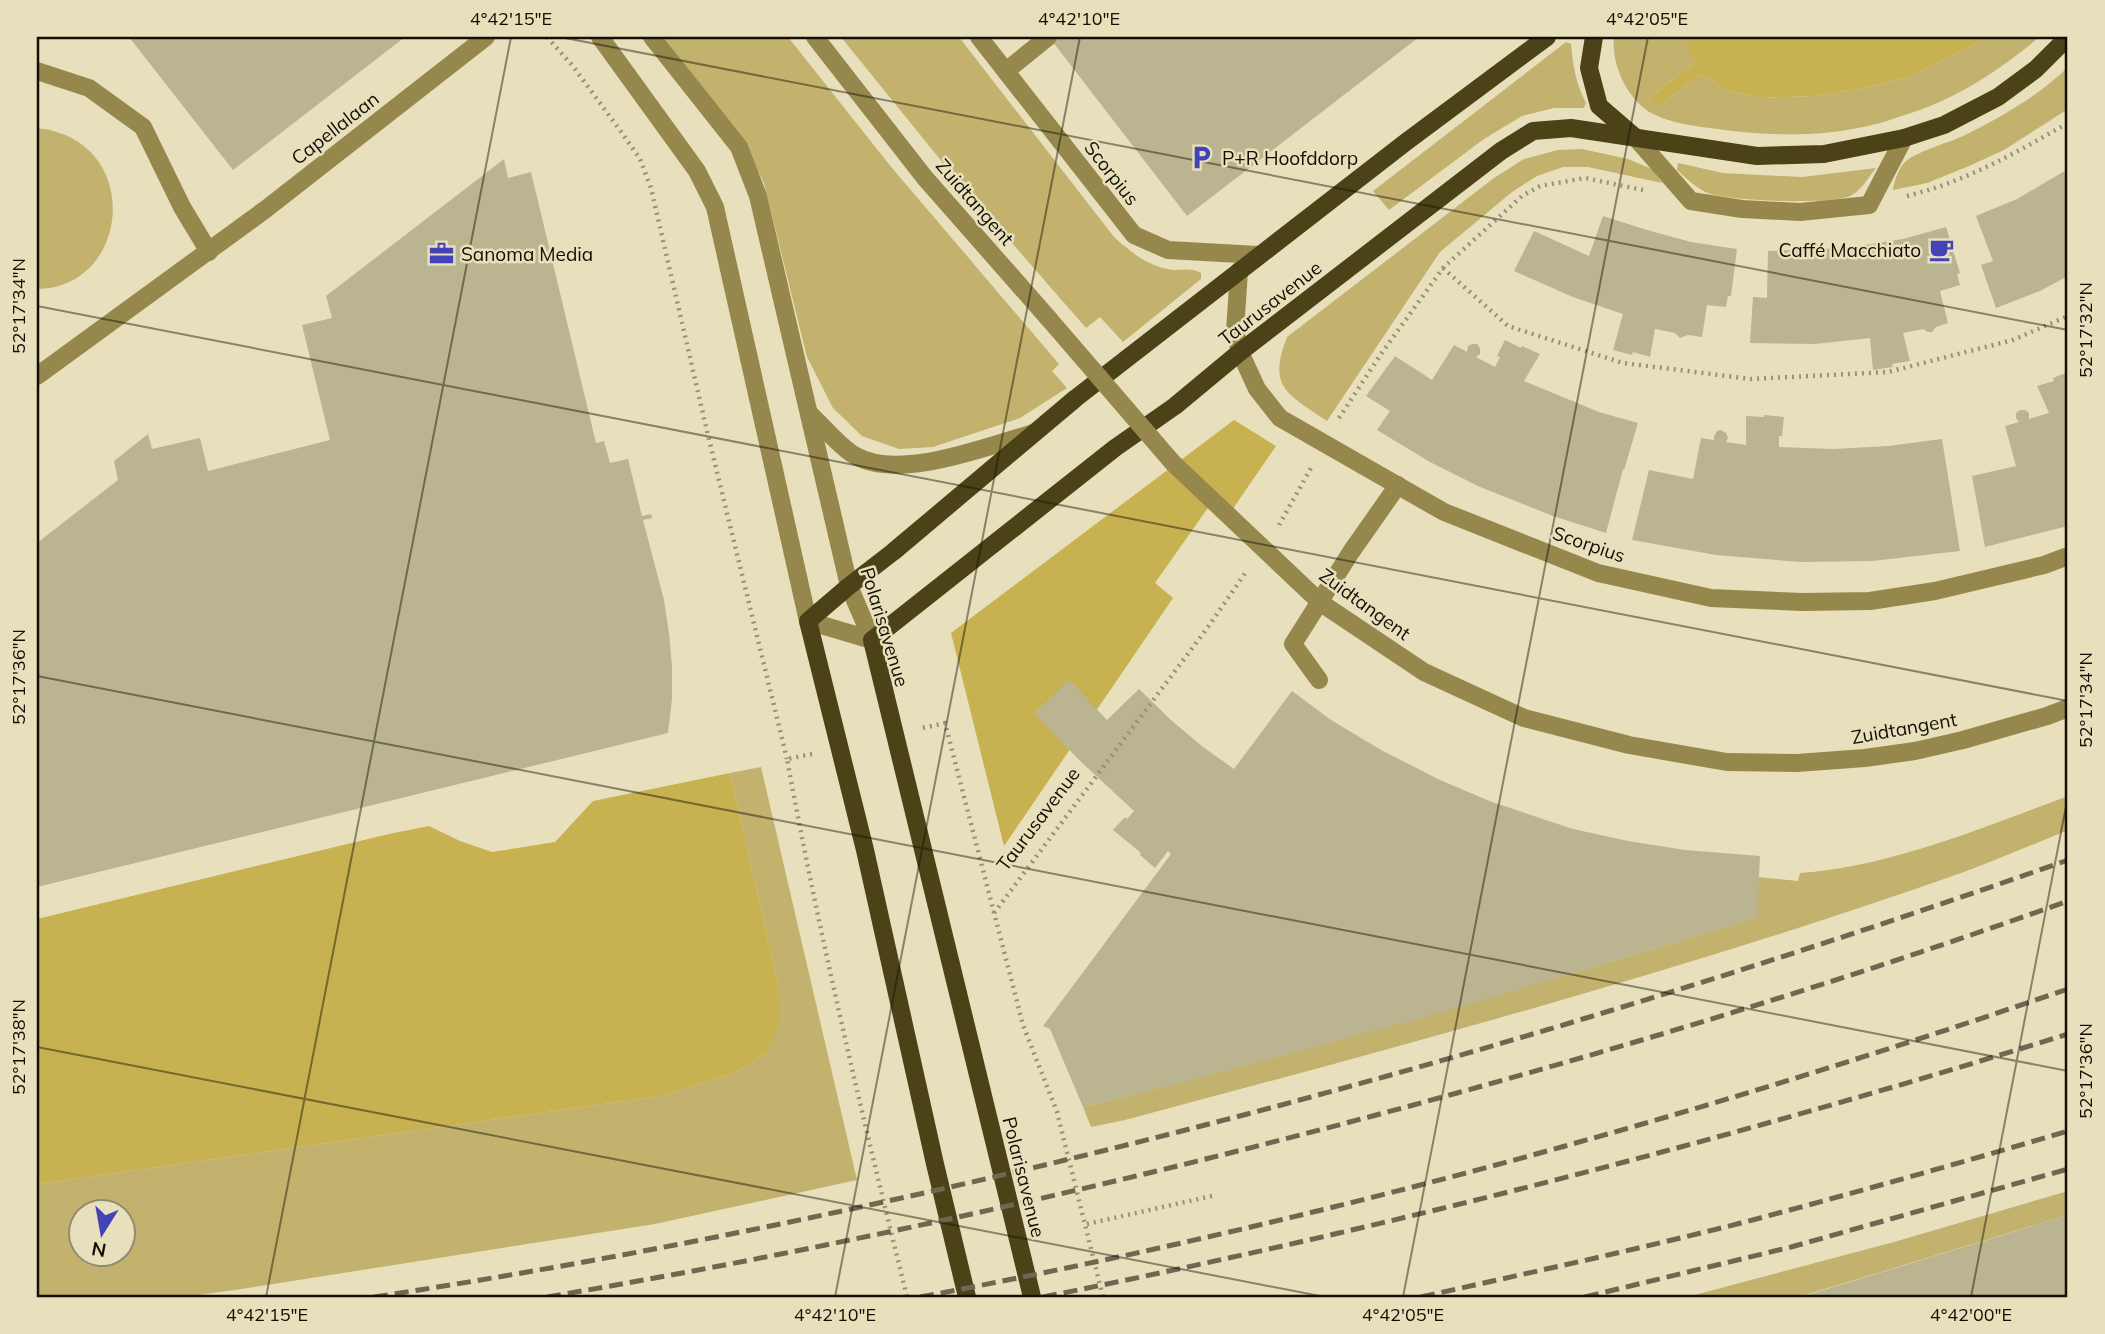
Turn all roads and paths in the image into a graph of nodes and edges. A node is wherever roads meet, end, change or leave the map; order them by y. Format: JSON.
{"nodes":[{"id":1,"x":486,"y":37,"type":"edge"},
{"id":2,"x":547,"y":37,"type":"edge"},
{"id":3,"x":600,"y":37,"type":"edge"},
{"id":4,"x":652,"y":37,"type":"edge"},
{"id":5,"x":816,"y":37,"type":"edge"},
{"id":6,"x":979,"y":37,"type":"edge"},
{"id":7,"x":1048,"y":37,"type":"edge"},
{"id":8,"x":1547,"y":37,"type":"edge"},
{"id":9,"x":1594,"y":37,"type":"edge"},
{"id":10,"x":2068,"y":37,"type":"edge"},
{"id":11,"x":37,"y":71,"type":"edge"},
{"id":12,"x":1006,"y":71,"type":"junction"},
{"id":13,"x":2068,"y":123,"type":"edge"},
{"id":14,"x":1635,"y":137,"type":"junction"},
{"id":15,"x":1904,"y":138,"type":"junction"},
{"id":16,"x":1691,"y":201,"type":"junction"},
{"id":17,"x":1869,"y":205,"type":"junction"},
{"id":18,"x":209,"y":252,"type":"junction"},
{"id":19,"x":1258,"y":255,"type":"junction"},
{"id":20,"x":1443,"y":268,"type":"junction"},
{"id":21,"x":1239,"y":271,"type":"junction"},
{"id":22,"x":2068,"y":316,"type":"edge"},
{"id":23,"x":1240,"y":352,"type":"junction"},
{"id":24,"x":37,"y":376,"type":"edge"},
{"id":25,"x":810,"y":414,"type":"junction"},
{"id":26,"x":1034,"y":433,"type":"junction"},
{"id":27,"x":1323,"y":444,"type":"junction"},
{"id":28,"x":1398,"y":485,"type":"junction"},
{"id":29,"x":1278,"y":525,"type":"dead end"},
{"id":30,"x":2068,"y":556,"type":"edge"},
{"id":31,"x":1247,"y":570,"type":"dead end"},
{"id":32,"x":849,"y":586,"type":"junction"},
{"id":33,"x":808,"y":621,"type":"junction"},
{"id":34,"x":872,"y":640,"type":"junction"},
{"id":35,"x":1319,"y":680,"type":"dead end"},
{"id":36,"x":2068,"y":708,"type":"edge"},
{"id":37,"x":788,"y":759,"type":"dead end"},
{"id":38,"x":1212,"y":1196,"type":"dead end"},
{"id":39,"x":1086,"y":1224,"type":"junction"},
{"id":40,"x":967,"y":1297,"type":"edge"},
{"id":41,"x":1032,"y":1297,"type":"edge"},
{"id":42,"x":1103,"y":1297,"type":"edge"}],
"edges":[{"from":1,"to":18,"type":"street","name":"Capellalaan"},
{"from":2,"to":37,"type":"path"},
{"from":3,"to":33,"type":"street"},
{"from":4,"to":25,"type":"street","name":"Polarisavenue"},
{"from":5,"to":36,"type":"street","name":"Zuidtangent","bridge":true},
{"from":6,"to":12,"type":"street","name":"Scorpius"},
{"from":7,"to":12,"type":"street"},
{"from":8,"to":19,"type":"main road"},
{"from":9,"to":14,"type":"main road"},
{"from":10,"to":15,"type":"main road","name":"Taurusavenue"},
{"from":11,"to":18,"type":"street"},
{"from":12,"to":19,"type":"street","name":"Scorpius"},
{"from":13,"to":17,"type":"path"},
{"from":14,"to":15,"type":"main road","name":"Taurusavenue"},
{"from":14,"to":16,"type":"street"},
{"from":14,"to":23,"type":"main road","name":"Taurusavenue"},
{"from":15,"to":17,"type":"street"},
{"from":16,"to":17,"type":"street"},
{"from":16,"to":20,"type":"path"},
{"from":18,"to":24,"type":"street","name":"Capellalaan"},
{"from":19,"to":21,"type":"main road"},
{"from":20,"to":22,"type":"path"},
{"from":20,"to":27,"type":"path"},
{"from":21,"to":23,"type":"street","name":"Scorpius"},
{"from":21,"to":26,"type":"main road"},
{"from":23,"to":27,"type":"street","name":"Scorpius"},
{"from":23,"to":34,"type":"main road","name":"Taurusavenue"},
{"from":25,"to":26,"type":"street"},
{"from":25,"to":32,"type":"street","name":"Polarisavenue"},
{"from":26,"to":32,"type":"main road"},
{"from":27,"to":28,"type":"street","name":"Scorpius"},
{"from":27,"to":29,"type":"path"},
{"from":28,"to":30,"type":"street","name":"Scorpius"},
{"from":28,"to":35,"type":"street"},
{"from":31,"to":39,"type":"path","name":"Taurusavenue"},
{"from":32,"to":33,"type":"main road"},
{"from":32,"to":34,"type":"street","name":"Polarisavenue"},
{"from":33,"to":34,"type":"street"},
{"from":33,"to":40,"type":"main road"},
{"from":34,"to":41,"type":"main road","name":"Polarisavenue"},
{"from":38,"to":39,"type":"path"},
{"from":39,"to":42,"type":"path"}]}
